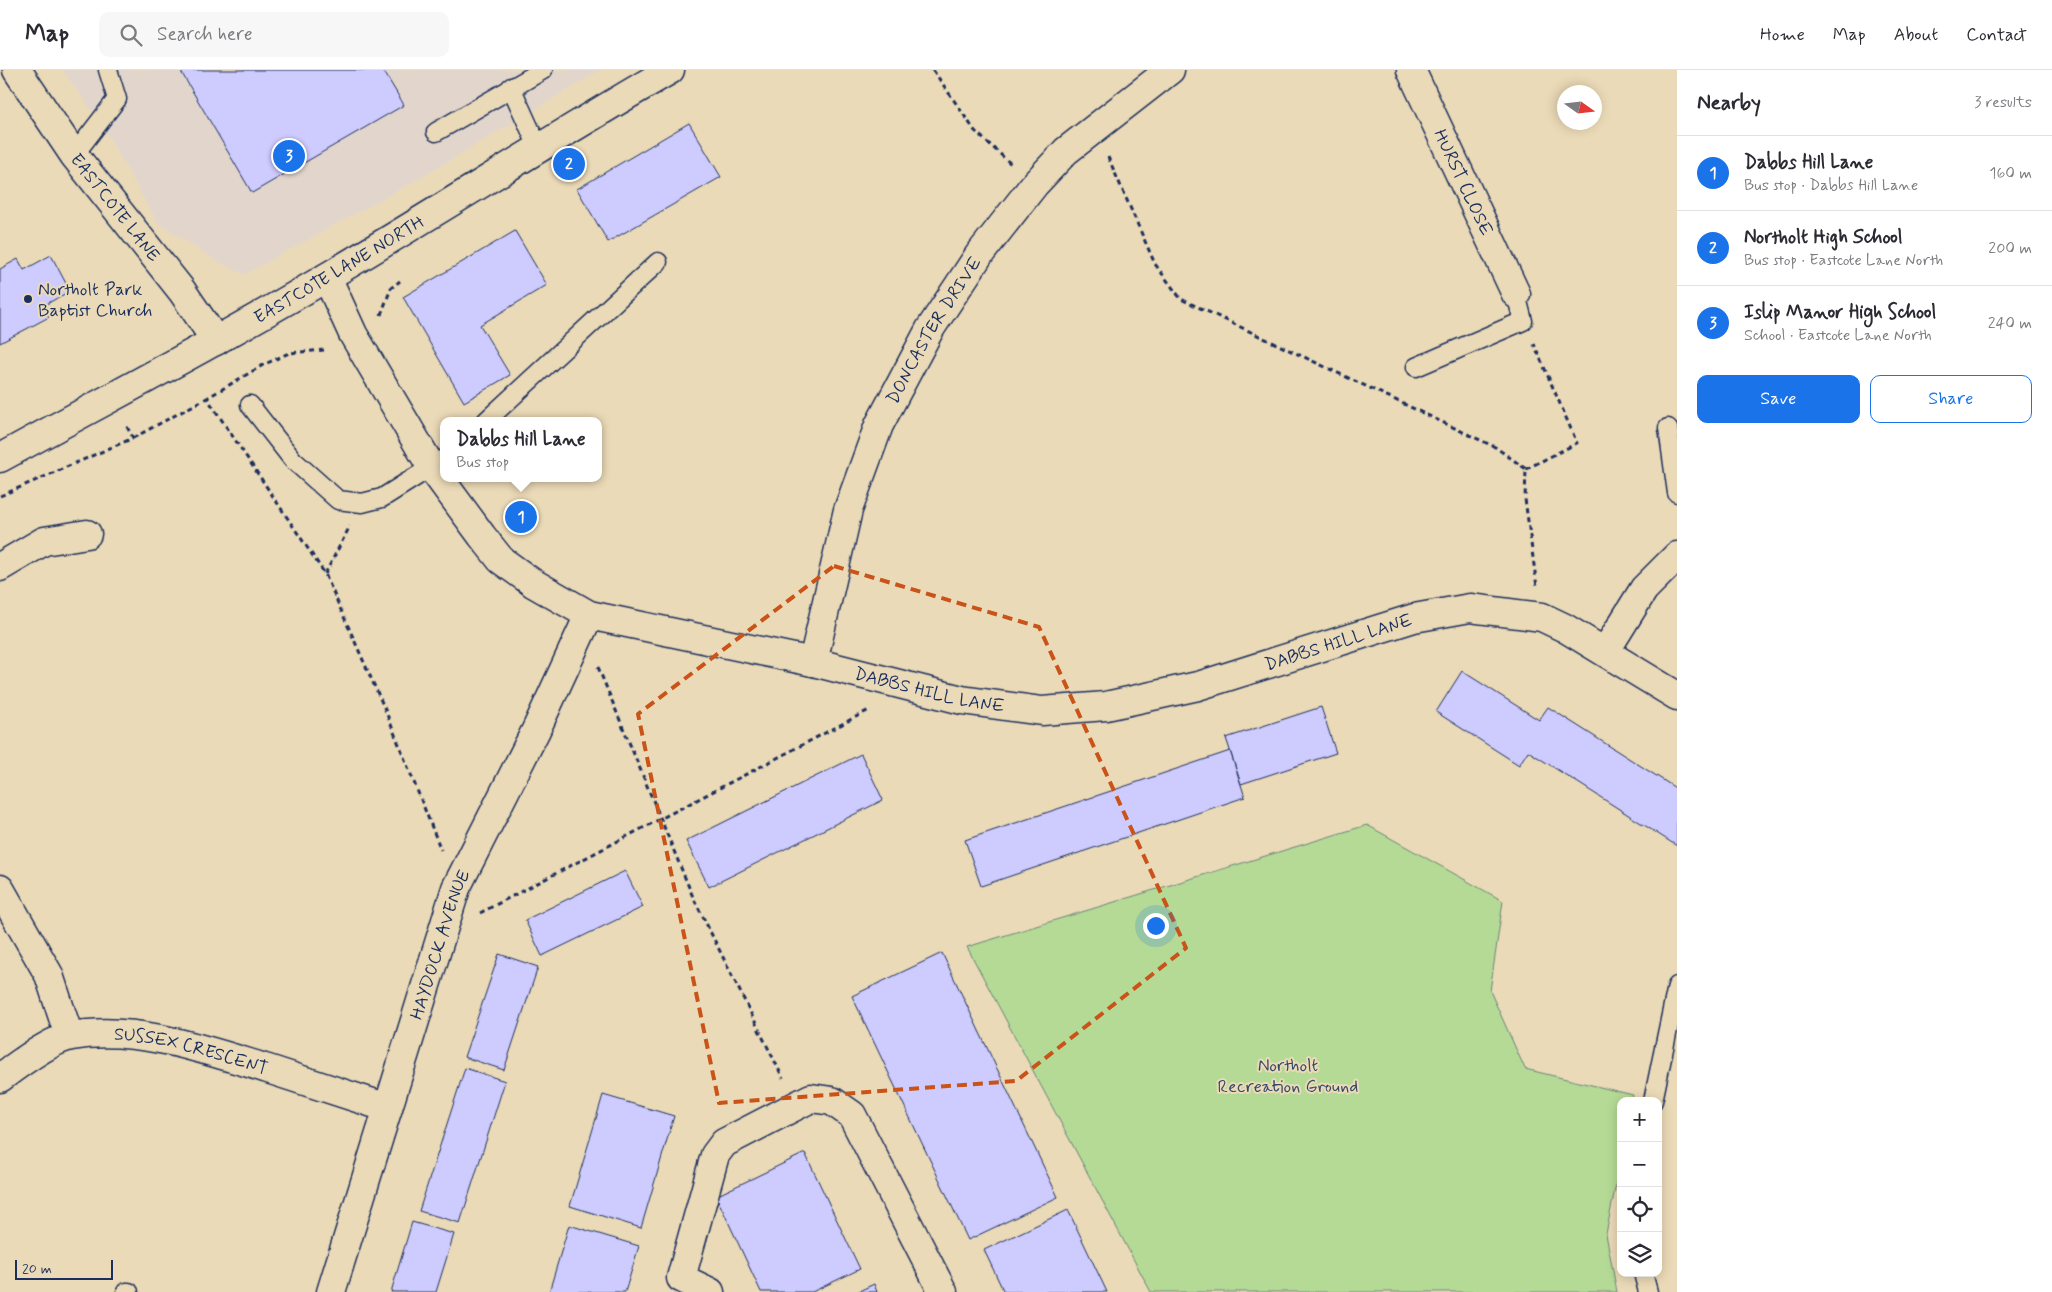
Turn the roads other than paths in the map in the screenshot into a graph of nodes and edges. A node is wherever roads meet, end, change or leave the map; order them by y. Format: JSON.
{"nodes":[{"id":1,"x":17,"y":70,"type":"edge"},
{"id":2,"x":108,"y":70,"type":"edge"},
{"id":3,"x":543,"y":70,"type":"edge"},
{"id":4,"x":670,"y":70,"type":"edge"},
{"id":5,"x":1170,"y":70,"type":"edge"},
{"id":6,"x":1411,"y":70,"type":"edge"},
{"id":7,"x":511,"y":87,"type":"junction"},
{"id":8,"x":436,"y":132,"type":"dead end"},
{"id":9,"x":538,"y":147,"type":"junction"},
{"id":10,"x":74,"y":155,"type":"junction"},
{"id":11,"x":658,"y":262,"type":"dead end"},
{"id":12,"x":327,"y":277,"type":"junction"},
{"id":13,"x":1516,"y":294,"type":"joint"},
{"id":14,"x":216,"y":341,"type":"junction"},
{"id":15,"x":1416,"y":367,"type":"dead end"},
{"id":16,"x":250,"y":405,"type":"dead end"},
{"id":17,"x":490,"y":417,"type":"edge"},
{"id":18,"x":1668,"y":428,"type":"dead end"},
{"id":19,"x":0,"y":458,"type":"edge"},
{"id":20,"x":438,"y":463,"type":"edge"},
{"id":21,"x":450,"y":482,"type":"edge"},
{"id":22,"x":1677,"y":493,"type":"edge"},
{"id":23,"x":87,"y":534,"type":"dead end"},
{"id":24,"x":1677,"y":556,"type":"edge"},
{"id":25,"x":0,"y":567,"type":"edge"},
{"id":26,"x":588,"y":615,"type":"junction"},
{"id":27,"x":1605,"y":652,"type":"junction"},
{"id":28,"x":812,"y":662,"type":"junction"},
{"id":29,"x":1677,"y":696,"type":"edge"},
{"id":30,"x":0,"y":889,"type":"edge"},
{"id":31,"x":1677,"y":986,"type":"edge"},
{"id":32,"x":69,"y":1036,"type":"junction"},
{"id":33,"x":0,"y":1078,"type":"edge"},
{"id":34,"x":1654,"y":1097,"type":"edge"},
{"id":35,"x":388,"y":1108,"type":"junction"},
{"id":36,"x":331,"y":1292,"type":"edge"},
{"id":37,"x":710,"y":1292,"type":"edge"},
{"id":38,"x":943,"y":1292,"type":"edge"}],
"edges":[{"from":1,"to":10,"type":"street","name":"EASTCOTE LANE"},
{"from":2,"to":10,"type":"lane"},
{"from":3,"to":7,"type":"lane"},
{"from":4,"to":9,"type":"street","name":"EASTCOTE LANE NORTH"},
{"from":5,"to":28,"type":"street","name":"DONCASTER DRIVE"},
{"from":6,"to":13,"type":"street","name":"HURST CLOSE"},
{"from":7,"to":8,"type":"lane"},
{"from":7,"to":9,"type":"lane"},
{"from":9,"to":12,"type":"street","name":"EASTCOTE LANE NORTH"},
{"from":10,"to":14,"type":"street","name":"EASTCOTE LANE"},
{"from":11,"to":17,"type":"lane"},
{"from":12,"to":14,"type":"street","name":"EASTCOTE LANE NORTH"},
{"from":12,"to":20,"type":"street","name":"DABBS HILL LANE"},
{"from":13,"to":15,"type":"lane"},
{"from":14,"to":19,"type":"street","name":"EASTCOTE LANE NORTH"},
{"from":16,"to":20,"type":"lane"},
{"from":18,"to":22,"type":"lane"},
{"from":21,"to":26,"type":"street","name":"DABBS HILL LANE"},
{"from":23,"to":25,"type":"street"},
{"from":24,"to":27,"type":"street"},
{"from":26,"to":28,"type":"street","name":"DABBS HILL LANE"},
{"from":26,"to":35,"type":"street","name":"HAYDOCK AVENUE"},
{"from":27,"to":28,"type":"street","name":"DABBS HILL LANE"},
{"from":27,"to":29,"type":"street","name":"DABBS HILL LANE"},
{"from":30,"to":32,"type":"street"},
{"from":31,"to":34,"type":"lane"},
{"from":32,"to":33,"type":"street","name":"SUSSEX CRESCENT"},
{"from":32,"to":35,"type":"street","name":"SUSSEX CRESCENT"},
{"from":35,"to":36,"type":"street","name":"HAYDOCK AVENUE"},
{"from":37,"to":38,"type":"street"}]}
